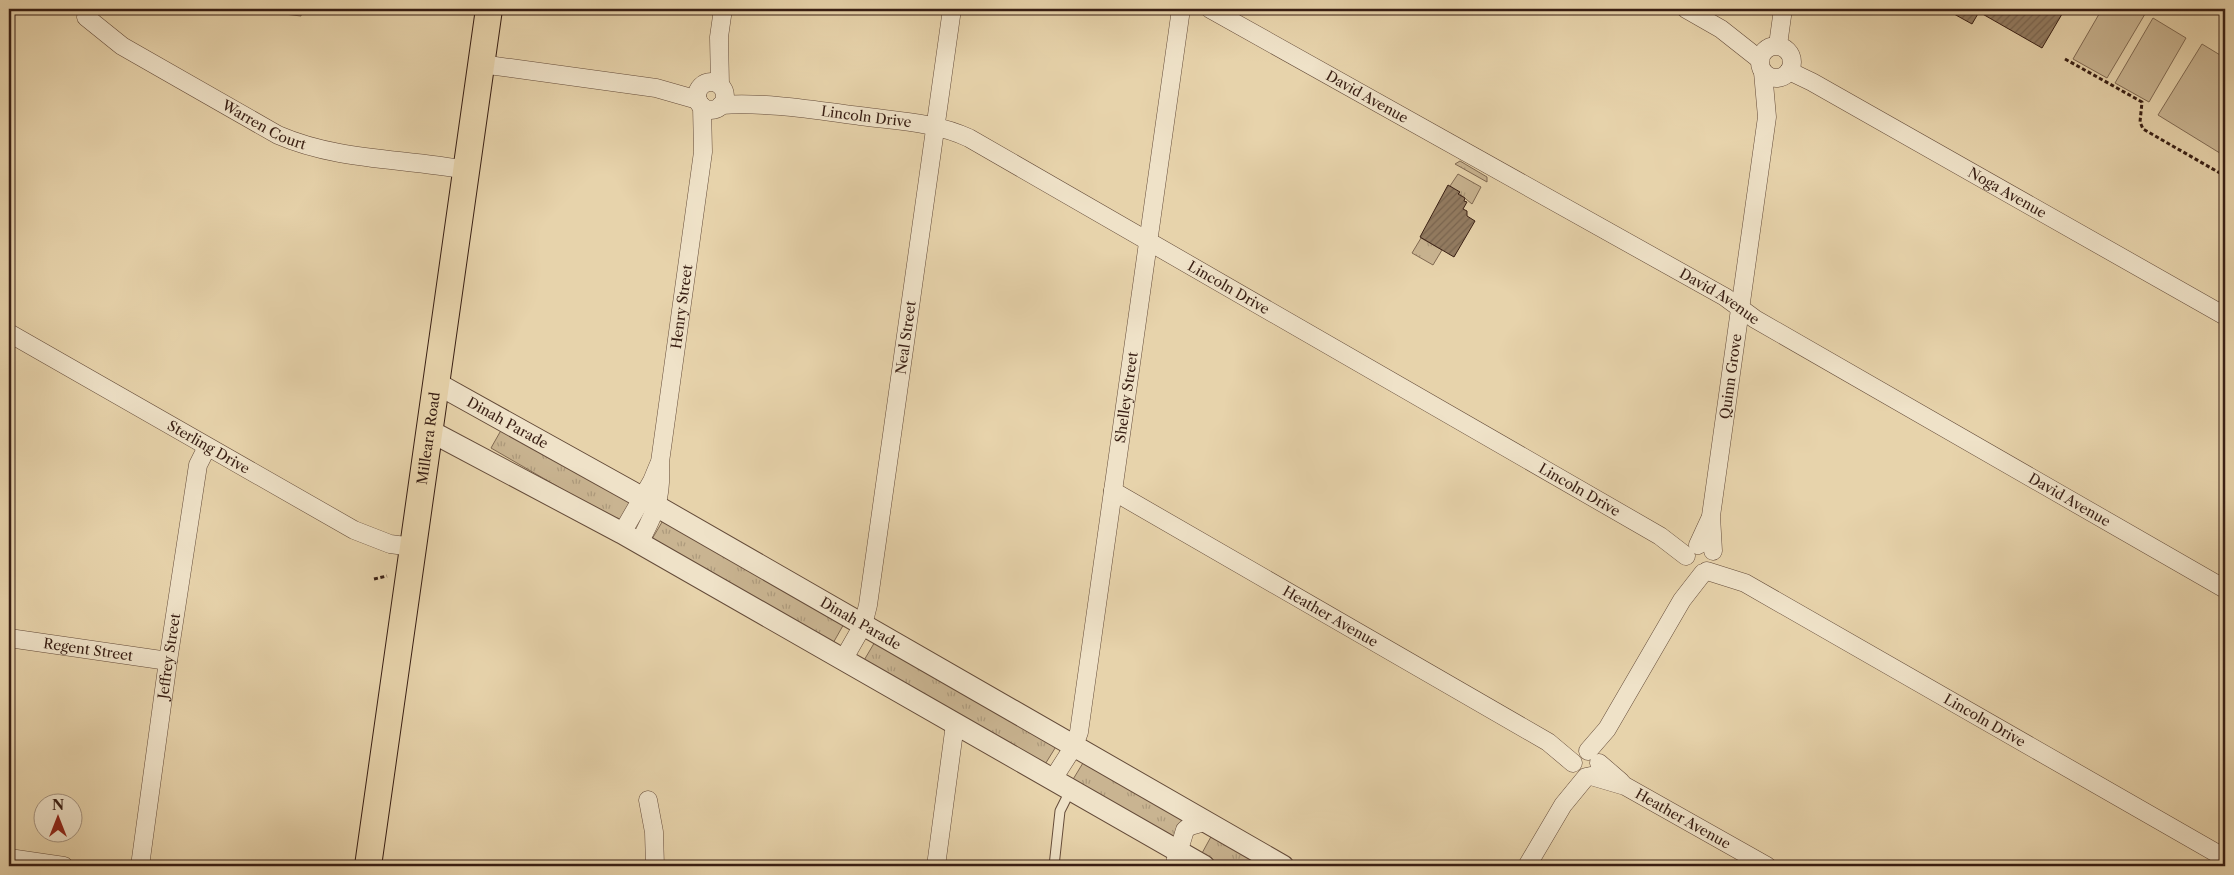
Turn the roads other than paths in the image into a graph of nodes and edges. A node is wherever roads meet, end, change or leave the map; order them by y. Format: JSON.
{"nodes":[{"id":1,"x":488,"y":9,"type":"edge"},
{"id":2,"x":723,"y":9,"type":"edge"},
{"id":3,"x":952,"y":9,"type":"edge"},
{"id":4,"x":1181,"y":9,"type":"edge"},
{"id":5,"x":1210,"y":9,"type":"edge"},
{"id":6,"x":1686,"y":9,"type":"edge"},
{"id":7,"x":1783,"y":9,"type":"edge"},
{"id":8,"x":86,"y":17,"type":"dead end"},
{"id":9,"x":1767,"y":56,"type":"junction"},
{"id":10,"x":481,"y":64,"type":"junction"},
{"id":11,"x":1786,"y":74,"type":"junction"},
{"id":12,"x":711,"y":95,"type":"junction"},
{"id":13,"x":1767,"y":117,"type":"junction"},
{"id":14,"x":936,"y":126,"type":"junction"},
{"id":15,"x":466,"y":170,"type":"junction"},
{"id":16,"x":1148,"y":240,"type":"junction"},
{"id":17,"x":1740,"y":310,"type":"junction"},
{"id":18,"x":2225,"y":316,"type":"edge"},
{"id":19,"x":9,"y":333,"type":"edge"},
{"id":20,"x":436,"y":383,"type":"junction"},
{"id":21,"x":430,"y":430,"type":"junction"},
{"id":22,"x":207,"y":447,"type":"junction"},
{"id":23,"x":1113,"y":491,"type":"junction"},
{"id":24,"x":649,"y":502,"type":"junction"},
{"id":25,"x":631,"y":538,"type":"junction"},
{"id":26,"x":413,"y":546,"type":"junction"},
{"id":27,"x":1701,"y":558,"type":"junction"},
{"id":28,"x":2225,"y":589,"type":"edge"},
{"id":29,"x":863,"y":625,"type":"junction"},
{"id":30,"x":9,"y":638,"type":"edge"},
{"id":31,"x":843,"y":660,"type":"junction"},
{"id":32,"x":168,"y":661,"type":"junction"},
{"id":33,"x":955,"y":724,"type":"junction"},
{"id":34,"x":1074,"y":746,"type":"junction"},
{"id":35,"x":1586,"y":764,"type":"junction"},
{"id":36,"x":1053,"y":779,"type":"junction"},
{"id":37,"x":1071,"y":789,"type":"junction"},
{"id":38,"x":648,"y":800,"type":"dead end"},
{"id":39,"x":1204,"y":822,"type":"junction"},
{"id":40,"x":9,"y":858,"type":"edge"},
{"id":41,"x":1176,"y":858,"type":"edge"},
{"id":42,"x":2225,"y":858,"type":"edge"},
{"id":43,"x":64,"y":866,"type":"edge"},
{"id":44,"x":140,"y":866,"type":"edge"},
{"id":45,"x":368,"y":866,"type":"edge"},
{"id":46,"x":655,"y":866,"type":"edge"},
{"id":47,"x":936,"y":866,"type":"edge"},
{"id":48,"x":1054,"y":866,"type":"edge"},
{"id":49,"x":1204,"y":866,"type":"edge"},
{"id":50,"x":1283,"y":866,"type":"edge"},
{"id":51,"x":1527,"y":866,"type":"edge"},
{"id":52,"x":1767,"y":866,"type":"edge"}],
"edges":[{"from":1,"to":10,"type":"main road","name":"Milleara Road"},
{"from":2,"to":12,"type":"street","name":"Henry Street"},
{"from":3,"to":14,"type":"street","name":"Neal Street"},
{"from":4,"to":16,"type":"street","name":"Shelley Street"},
{"from":5,"to":17,"type":"street","name":"David Avenue"},
{"from":6,"to":9,"type":"street"},
{"from":7,"to":9,"type":"street","name":"Quinn Grove"},
{"from":8,"to":15,"type":"street","name":"Warren Court"},
{"from":9,"to":11,"type":"street","name":"Noga Avenue"},
{"from":9,"to":11,"type":"street"},
{"from":9,"to":13,"type":"street","name":"Quinn Grove"},
{"from":10,"to":12,"type":"street","name":"Lincoln Drive"},
{"from":10,"to":15,"type":"main road","name":"Milleara Road"},
{"from":11,"to":13,"type":"street","name":"Quinn Grove"},
{"from":11,"to":18,"type":"street","name":"Noga Avenue"},
{"from":12,"to":14,"type":"street","name":"Lincoln Drive"},
{"from":12,"to":24,"type":"street","name":"Henry Street"},
{"from":13,"to":17,"type":"street","name":"Quinn Grove"},
{"from":14,"to":16,"type":"street","name":"Lincoln Drive"},
{"from":14,"to":29,"type":"street","name":"Neal Street"},
{"from":15,"to":20,"type":"main road","name":"Milleara Road"},
{"from":16,"to":23,"type":"street","name":"Shelley Street"},
{"from":16,"to":27,"type":"street","name":"Lincoln Drive"},
{"from":17,"to":27,"type":"street","name":"Quinn Grove"},
{"from":17,"to":28,"type":"street","name":"David Avenue"},
{"from":19,"to":22,"type":"street","name":"Sterling Drive"},
{"from":20,"to":21,"type":"main road","name":"Milleara Road"},
{"from":20,"to":24,"type":"street","name":"Dinah Parade"},
{"from":21,"to":25,"type":"street"},
{"from":21,"to":26,"type":"main road","name":"Milleara Road"},
{"from":22,"to":26,"type":"street","name":"Sterling Drive"},
{"from":22,"to":32,"type":"street","name":"Jeffrey Street"},
{"from":23,"to":34,"type":"street","name":"Shelley Street"},
{"from":23,"to":35,"type":"street","name":"Heather Avenue"},
{"from":24,"to":25,"type":"street","name":"Henry Street"},
{"from":24,"to":29,"type":"street","name":"Dinah Parade"},
{"from":25,"to":31,"type":"street"},
{"from":26,"to":45,"type":"main road","name":"Milleara Road"},
{"from":27,"to":35,"type":"street","name":"Quinn Grove"},
{"from":27,"to":42,"type":"street","name":"Lincoln Drive"},
{"from":29,"to":31,"type":"street","name":"Neal Street"},
{"from":29,"to":34,"type":"street","name":"Dinah Parade"},
{"from":30,"to":32,"type":"street","name":"Regent Street"},
{"from":31,"to":33,"type":"street"},
{"from":32,"to":44,"type":"street","name":"Jeffrey Street"},
{"from":33,"to":36,"type":"street"},
{"from":33,"to":47,"type":"street"},
{"from":34,"to":36,"type":"street","name":"Shelley Street"},
{"from":34,"to":39,"type":"street","name":"Dinah Parade"},
{"from":35,"to":51,"type":"street","name":"Quinn Grove"},
{"from":35,"to":52,"type":"street","name":"Heather Avenue"},
{"from":36,"to":37,"type":"street"},
{"from":37,"to":41,"type":"street"},
{"from":37,"to":48,"type":"lane"},
{"from":38,"to":46,"type":"street"},
{"from":39,"to":41,"type":"street"},
{"from":39,"to":50,"type":"street","name":"Dinah Parade"},
{"from":40,"to":43,"type":"street"},
{"from":41,"to":49,"type":"street"}]}
